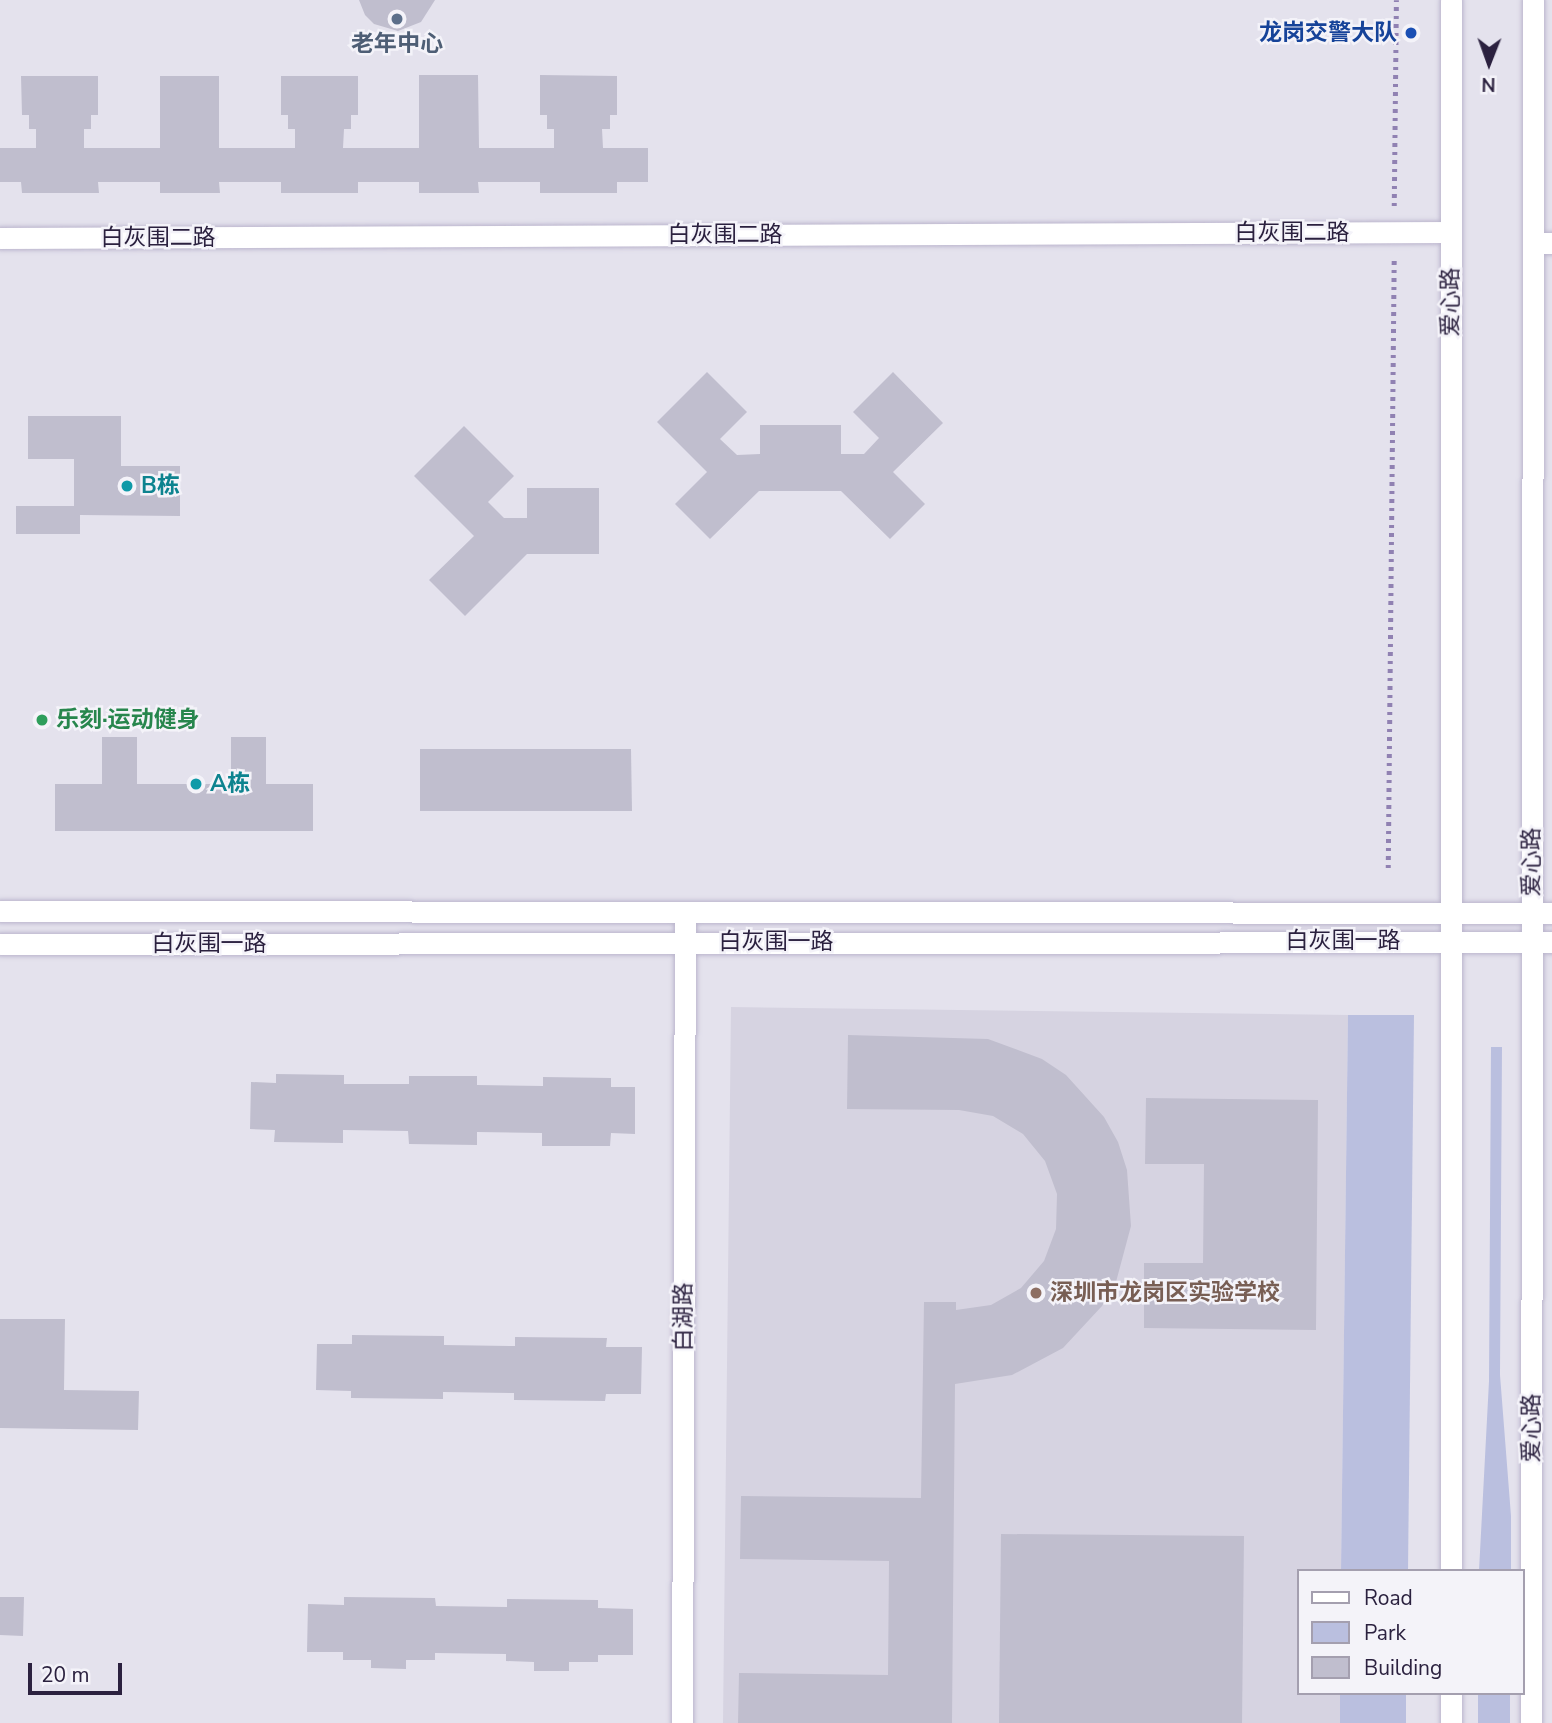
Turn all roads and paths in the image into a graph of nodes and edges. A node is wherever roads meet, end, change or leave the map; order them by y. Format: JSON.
{"nodes":[{"id":1,"x":1396,"y":0,"type":"edge"},
{"id":2,"x":1451,"y":0,"type":"edge"},
{"id":3,"x":1533,"y":0,"type":"edge"},
{"id":4,"x":1451,"y":232,"type":"junction"},
{"id":5,"x":1394,"y":233,"type":"junction"},
{"id":6,"x":0,"y":238,"type":"edge"},
{"id":7,"x":1543,"y":243,"type":"edge"},
{"id":8,"x":1388,"y":868,"type":"dead end"},
{"id":9,"x":0,"y":911,"type":"edge"},
{"id":10,"x":685,"y":912,"type":"junction"},
{"id":11,"x":1450,"y":913,"type":"junction"},
{"id":12,"x":1542,"y":913,"type":"edge"},
{"id":13,"x":684,"y":942,"type":"junction"},
{"id":14,"x":1451,"y":942,"type":"junction"},
{"id":15,"x":1542,"y":942,"type":"edge"},
{"id":16,"x":0,"y":944,"type":"edge"},
{"id":17,"x":1451,"y":1569,"type":"edge"},
{"id":18,"x":1451,"y":1695,"type":"edge"},
{"id":19,"x":682,"y":1723,"type":"edge"},
{"id":20,"x":1451,"y":1723,"type":"edge"},
{"id":21,"x":1531,"y":1723,"type":"edge"}],
"edges":[{"from":1,"to":5,"type":"path"},
{"from":2,"to":4,"type":"street","name":"爱心路"},
{"from":3,"to":7,"type":"street","name":"爱心路"},
{"from":4,"to":5,"type":"street","name":"白灰围二路"},
{"from":4,"to":11,"type":"street","name":"爱心路"},
{"from":5,"to":6,"type":"street","name":"白灰围二路"},
{"from":5,"to":8,"type":"path"},
{"from":7,"to":12,"type":"street","name":"爱心路"},
{"from":9,"to":10,"type":"street","name":"白灰围一路"},
{"from":10,"to":11,"type":"street","name":"白灰围一路"},
{"from":10,"to":13,"type":"street","name":"白湖路"},
{"from":11,"to":12,"type":"street","name":"白灰围一路"},
{"from":11,"to":14,"type":"street","name":"爱心路"},
{"from":12,"to":15,"type":"street","name":"爱心路"},
{"from":13,"to":14,"type":"street","name":"白灰围一路"},
{"from":13,"to":16,"type":"street","name":"白灰围一路"},
{"from":13,"to":19,"type":"street","name":"白湖路"},
{"from":14,"to":15,"type":"street","name":"白灰围一路"},
{"from":14,"to":17,"type":"street","name":"爱心路"},
{"from":15,"to":21,"type":"street","name":"爱心路"},
{"from":18,"to":20,"type":"street"}]}
